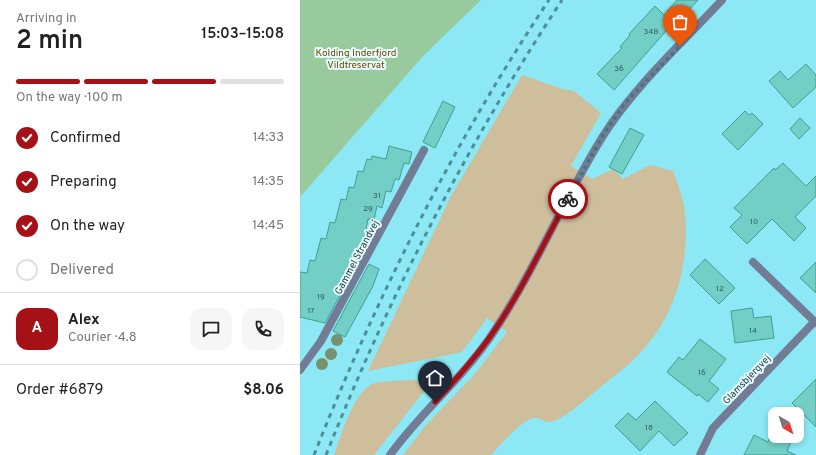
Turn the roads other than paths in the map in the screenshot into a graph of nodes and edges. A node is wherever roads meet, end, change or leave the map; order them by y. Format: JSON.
{"nodes":[{"id":1,"x":722,"y":0,"type":"edge"},
{"id":2,"x":424,"y":150,"type":"dead end"},
{"id":3,"x":753,"y":262,"type":"dead end"},
{"id":4,"x":815,"y":323,"type":"edge"},
{"id":5,"x":300,"y":370,"type":"edge"},
{"id":6,"x":390,"y":455,"type":"edge"},
{"id":7,"x":700,"y":455,"type":"edge"}],
"edges":[{"from":1,"to":6,"type":"street"},
{"from":2,"to":5,"type":"street","name":"Gammel Strandvej"},
{"from":3,"to":4,"type":"street","name":"Glamsbjergvej"},
{"from":4,"to":7,"type":"street","name":"Glamsbjergvej"}]}
